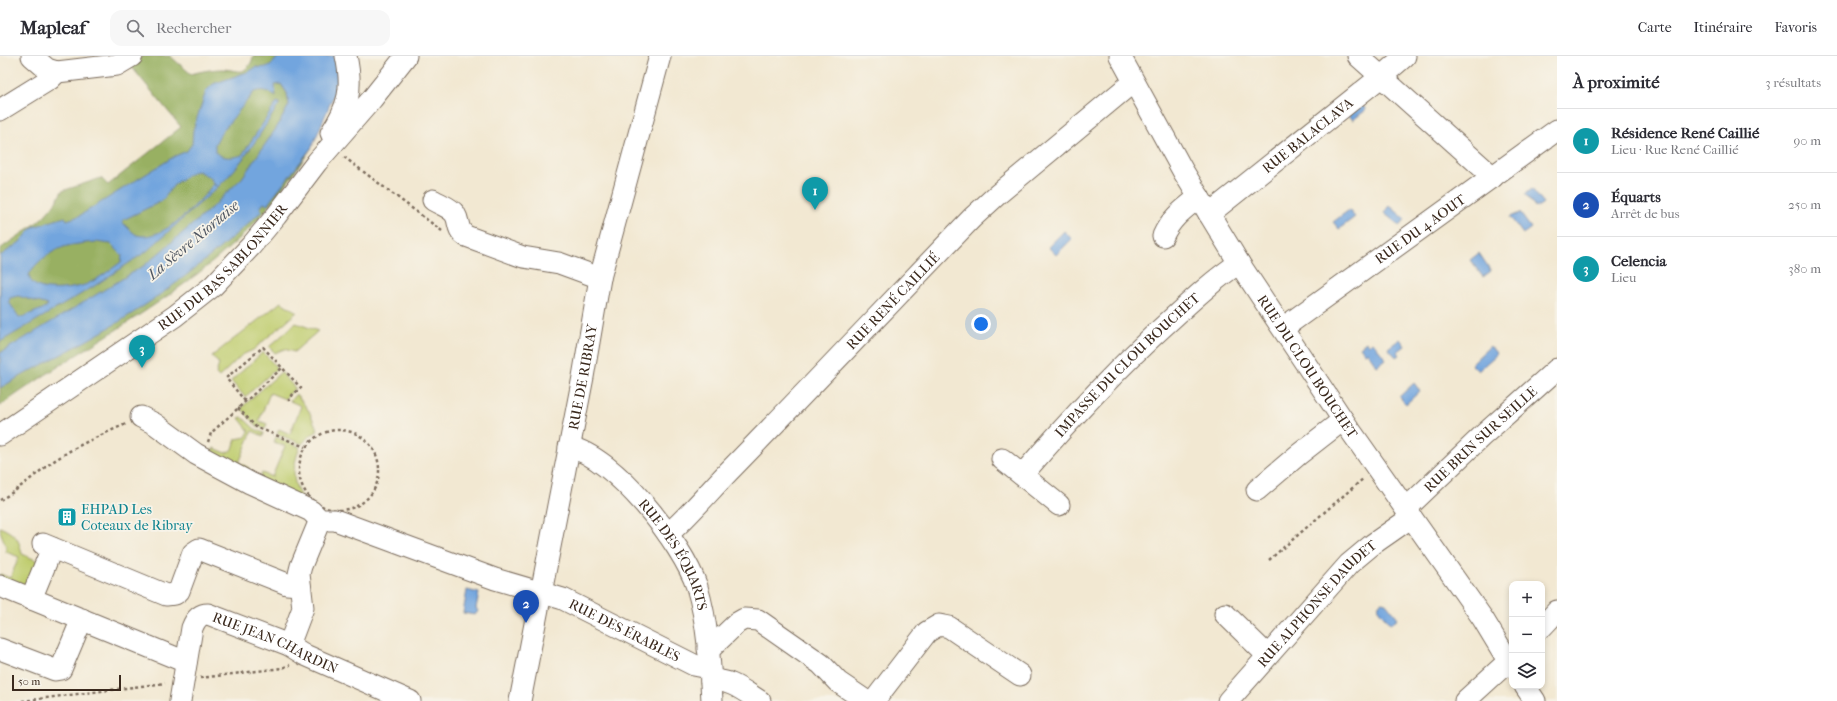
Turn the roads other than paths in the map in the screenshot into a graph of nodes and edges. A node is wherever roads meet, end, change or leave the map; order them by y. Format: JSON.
{"nodes":[{"id":1,"x":32,"y":56,"type":"edge"},
{"id":2,"x":132,"y":56,"type":"edge"},
{"id":3,"x":346,"y":56,"type":"edge"},
{"id":4,"x":406,"y":56,"type":"edge"},
{"id":5,"x":660,"y":56,"type":"edge"},
{"id":6,"x":1120,"y":56,"type":"edge"},
{"id":7,"x":1358,"y":56,"type":"edge"},
{"id":8,"x":1405,"y":56,"type":"edge"},
{"id":9,"x":57,"y":72,"type":"junction"},
{"id":10,"x":1382,"y":76,"type":"junction"},
{"id":11,"x":1133,"y":82,"type":"junction"},
{"id":12,"x":0,"y":110,"type":"edge"},
{"id":13,"x":1557,"y":130,"type":"edge"},
{"id":14,"x":330,"y":147,"type":"junction"},
{"id":15,"x":1493,"y":177,"type":"junction"},
{"id":16,"x":433,"y":200,"type":"dead end"},
{"id":17,"x":1204,"y":206,"type":"junction"},
{"id":18,"x":1163,"y":236,"type":"dead end"},
{"id":19,"x":1239,"y":263,"type":"junction"},
{"id":20,"x":600,"y":278,"type":"junction"},
{"id":21,"x":1283,"y":328,"type":"junction"},
{"id":22,"x":1557,"y":369,"type":"edge"},
{"id":23,"x":142,"y":417,"type":"road end"},
{"id":24,"x":1343,"y":420,"type":"junction"},
{"id":25,"x":0,"y":434,"type":"edge"},
{"id":26,"x":569,"y":447,"type":"junction"},
{"id":27,"x":1002,"y":458,"type":"dead end"},
{"id":28,"x":1023,"y":474,"type":"junction"},
{"id":29,"x":1257,"y":490,"type":"dead end"},
{"id":30,"x":1059,"y":505,"type":"dead end"},
{"id":31,"x":1409,"y":512,"type":"junction"},
{"id":32,"x":320,"y":520,"type":"junction"},
{"id":33,"x":668,"y":534,"type":"junction"},
{"id":34,"x":300,"y":585,"type":"junction"},
{"id":35,"x":0,"y":586,"type":"edge"},
{"id":36,"x":540,"y":591,"type":"junction"},
{"id":37,"x":31,"y":599,"type":"junction"},
{"id":38,"x":1557,"y":612,"type":"edge"},
{"id":39,"x":1225,"y":614,"type":"dead end"},
{"id":40,"x":82,"y":620,"type":"junction"},
{"id":41,"x":1545,"y":624,"type":"edge"},
{"id":42,"x":289,"y":645,"type":"junction"},
{"id":43,"x":0,"y":649,"type":"edge"},
{"id":44,"x":1267,"y":655,"type":"junction"},
{"id":45,"x":1509,"y":659,"type":"edge"},
{"id":46,"x":186,"y":662,"type":"junction"},
{"id":47,"x":1509,"y":664,"type":"edge"},
{"id":48,"x":710,"y":675,"type":"edge"},
{"id":49,"x":1020,"y":675,"type":"dead end"},
{"id":50,"x":1527,"y":689,"type":"edge"},
{"id":51,"x":180,"y":701,"type":"edge"},
{"id":52,"x":410,"y":701,"type":"edge"},
{"id":53,"x":520,"y":701,"type":"edge"},
{"id":54,"x":760,"y":701,"type":"edge"},
{"id":55,"x":866,"y":701,"type":"edge"},
{"id":56,"x":874,"y":701,"type":"edge"},
{"id":57,"x":1228,"y":701,"type":"edge"},
{"id":58,"x":1465,"y":701,"type":"edge"},
{"id":59,"x":1535,"y":701,"type":"edge"}],
"edges":[{"from":1,"to":9,"type":"street"},
{"from":2,"to":9,"type":"street"},
{"from":3,"to":14,"type":"street"},
{"from":4,"to":14,"type":"street","name":"RUE DU BAS SABLONNIER"},
{"from":5,"to":20,"type":"street","name":"RUE DE RIBRAY"},
{"from":6,"to":11,"type":"street","name":"RUE DU CLOU BOUCHET"},
{"from":7,"to":10,"type":"street"},
{"from":8,"to":10,"type":"street","name":"RUE BALACLAVA"},
{"from":9,"to":12,"type":"street"},
{"from":10,"to":15,"type":"street"},
{"from":10,"to":17,"type":"street","name":"RUE BALACLAVA"},
{"from":11,"to":17,"type":"street","name":"RUE DU CLOU BOUCHET"},
{"from":11,"to":33,"type":"street","name":"RUE RENÉ CAILLIÉ"},
{"from":13,"to":15,"type":"street","name":"RUE DU 4 AOUT"},
{"from":14,"to":25,"type":"street","name":"RUE DU BAS SABLONNIER"},
{"from":15,"to":21,"type":"street","name":"RUE DU 4 AOUT"},
{"from":16,"to":20,"type":"street"},
{"from":17,"to":18,"type":"street","name":"RUE BALACLAVA"},
{"from":17,"to":19,"type":"street","name":"RUE DU CLOU BOUCHET"},
{"from":19,"to":21,"type":"street","name":"RUE DU CLOU BOUCHET"},
{"from":19,"to":28,"type":"street","name":"IMPASSE DU CLOU BOUCHET"},
{"from":20,"to":26,"type":"street","name":"RUE DE RIBRAY"},
{"from":21,"to":24,"type":"street","name":"RUE DU CLOU BOUCHET"},
{"from":22,"to":31,"type":"street","name":"RUE BRIN SUR SEILLE"},
{"from":23,"to":32,"type":"street"},
{"from":24,"to":29,"type":"street"},
{"from":24,"to":31,"type":"street","name":"RUE DU CLOU BOUCHET"},
{"from":26,"to":33,"type":"street","name":"RUE DES ÉQUARTS"},
{"from":26,"to":36,"type":"street","name":"RUE DE RIBRAY"},
{"from":27,"to":28,"type":"street"},
{"from":28,"to":30,"type":"street"},
{"from":31,"to":44,"type":"street","name":"RUE ALPHONSE DAUDET"},
{"from":31,"to":45,"type":"street","name":"RUE DU CLOU BOUCHET"},
{"from":32,"to":34,"type":"street"},
{"from":32,"to":36,"type":"street","name":"RUE DES ÉRABLES"},
{"from":33,"to":48,"type":"street","name":"RUE DES ÉQUARTS"},
{"from":34,"to":37,"type":"street"},
{"from":34,"to":42,"type":"street"},
{"from":35,"to":37,"type":"street"},
{"from":36,"to":48,"type":"street","name":"RUE DES ÉRABLES"},
{"from":36,"to":53,"type":"street","name":"RUE DE RIBRAY"},
{"from":37,"to":40,"type":"street"},
{"from":38,"to":41,"type":"street"},
{"from":39,"to":44,"type":"street"},
{"from":40,"to":43,"type":"street"},
{"from":40,"to":46,"type":"street"},
{"from":42,"to":46,"type":"street","name":"RUE JEAN CHARDIN"},
{"from":42,"to":52,"type":"street","name":"RUE JEAN CHARDIN"},
{"from":44,"to":57,"type":"street","name":"RUE ALPHONSE DAUDET"},
{"from":46,"to":51,"type":"street","name":"RUE JEAN CHARDIN"},
{"from":47,"to":58,"type":"street"},
{"from":48,"to":54,"type":"street","name":"RUE DES ÉRABLES"},
{"from":48,"to":55,"type":"street"},
{"from":49,"to":56,"type":"street"},
{"from":50,"to":59,"type":"street"}]}
